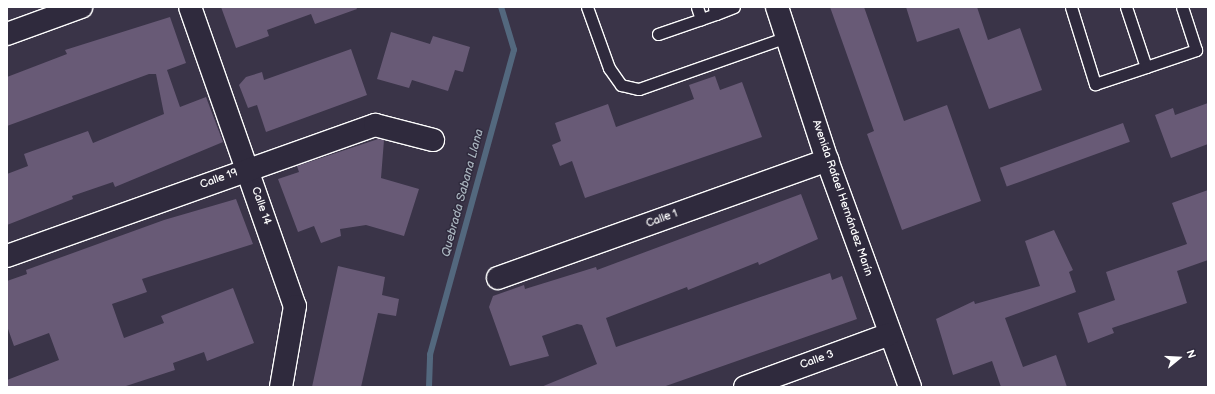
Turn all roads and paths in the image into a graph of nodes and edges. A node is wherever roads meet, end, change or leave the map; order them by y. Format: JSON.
{"nodes":[{"id":1,"x":81,"y":7,"type":"edge"},
{"id":2,"x":190,"y":7,"type":"edge"},
{"id":3,"x":587,"y":7,"type":"edge"},
{"id":4,"x":697,"y":7,"type":"edge"},
{"id":5,"x":734,"y":7,"type":"edge"},
{"id":6,"x":777,"y":7,"type":"edge"},
{"id":7,"x":1070,"y":7,"type":"edge"},
{"id":8,"x":1126,"y":7,"type":"edge"},
{"id":9,"x":1182,"y":7,"type":"edge"},
{"id":10,"x":714,"y":10,"type":"edge"},
{"id":11,"x":701,"y":19,"type":"junction"},
{"id":12,"x":7,"y":34,"type":"edge"},
{"id":13,"x":658,"y":34,"type":"dead end"},
{"id":14,"x":787,"y":37,"type":"junction"},
{"id":15,"x":1146,"y":67,"type":"junction"},
{"id":16,"x":433,"y":140,"type":"dead end"},
{"id":17,"x":827,"y":160,"type":"junction"},
{"id":18,"x":248,"y":169,"type":"junction"},
{"id":19,"x":7,"y":256,"type":"edge"},
{"id":20,"x":498,"y":278,"type":"dead end"},
{"id":21,"x":890,"y":334,"type":"junction"},
{"id":22,"x":281,"y":387,"type":"edge"},
{"id":23,"x":745,"y":387,"type":"edge"},
{"id":24,"x":910,"y":387,"type":"edge"}],
"edges":[{"from":1,"to":12,"type":"street"},
{"from":2,"to":18,"type":"street","name":"Calle 14"},
{"from":3,"to":14,"type":"lane"},
{"from":4,"to":11,"type":"lane"},
{"from":5,"to":10,"type":"lane"},
{"from":6,"to":14,"type":"street","name":"Avenida Rafael Hernández Marín"},
{"from":7,"to":15,"type":"lane"},
{"from":8,"to":15,"type":"lane"},
{"from":9,"to":15,"type":"lane"},
{"from":10,"to":11,"type":"lane"},
{"from":11,"to":13,"type":"lane"},
{"from":14,"to":17,"type":"street","name":"Avenida Rafael Hernández Marín"},
{"from":16,"to":18,"type":"street","name":"Calle 19"},
{"from":17,"to":20,"type":"street","name":"Calle 1"},
{"from":17,"to":21,"type":"street","name":"Avenida Rafael Hernández Marín"},
{"from":18,"to":19,"type":"street","name":"Calle 19"},
{"from":18,"to":22,"type":"street","name":"Calle 14"},
{"from":21,"to":23,"type":"street","name":"Calle 3"},
{"from":21,"to":24,"type":"street","name":"Avenida Rafael Hernández Marín"}]}
